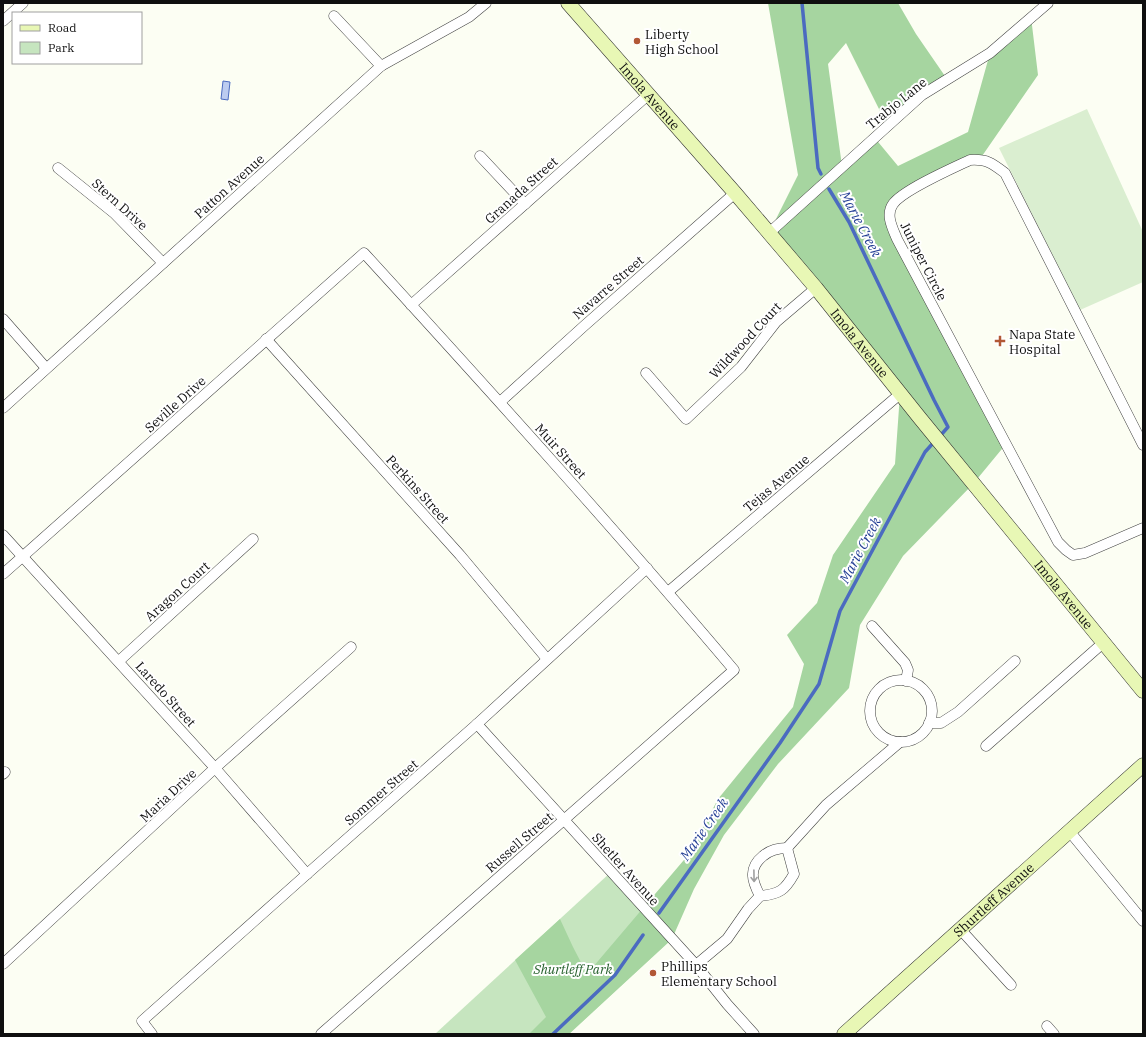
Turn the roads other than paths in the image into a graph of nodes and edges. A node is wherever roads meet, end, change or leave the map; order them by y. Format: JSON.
{"nodes":[{"id":1,"x":23,"y":3,"type":"edge"},
{"id":2,"x":486,"y":3,"type":"edge"},
{"id":3,"x":568,"y":3,"type":"edge"},
{"id":4,"x":1048,"y":3,"type":"edge"},
{"id":5,"x":13,"y":12,"type":"edge"},
{"id":6,"x":12,"y":13,"type":"edge"},
{"id":7,"x":334,"y":16,"type":"dead end"},
{"id":8,"x":3,"y":21,"type":"edge"},
{"id":9,"x":381,"y":66,"type":"junction"},
{"id":10,"x":648,"y":95,"type":"junction"},
{"id":11,"x":480,"y":156,"type":"dead end"},
{"id":12,"x":58,"y":168,"type":"dead end"},
{"id":13,"x":735,"y":193,"type":"junction"},
{"id":14,"x":525,"y":204,"type":"junction"},
{"id":15,"x":769,"y":233,"type":"junction"},
{"id":16,"x":364,"y":253,"type":"joint"},
{"id":17,"x":163,"y":263,"type":"junction"},
{"id":18,"x":816,"y":288,"type":"junction"},
{"id":19,"x":411,"y":305,"type":"junction"},
{"id":20,"x":3,"y":319,"type":"edge"},
{"id":21,"x":266,"y":339,"type":"junction"},
{"id":22,"x":46,"y":368,"type":"junction"},
{"id":23,"x":646,"y":373,"type":"dead end"},
{"id":24,"x":900,"y":394,"type":"junction"},
{"id":25,"x":500,"y":402,"type":"junction"},
{"id":26,"x":3,"y":408,"type":"edge"},
{"id":27,"x":1143,"y":445,"type":"edge"},
{"id":28,"x":1141,"y":532,"type":"edge"},
{"id":29,"x":3,"y":534,"type":"edge"},
{"id":30,"x":253,"y":539,"type":"dead end"},
{"id":31,"x":24,"y":557,"type":"junction"},
{"id":32,"x":647,"y":568,"type":"junction"},
{"id":33,"x":3,"y":574,"type":"edge"},
{"id":34,"x":668,"y":592,"type":"junction"},
{"id":35,"x":872,"y":626,"type":"dead end"},
{"id":36,"x":1103,"y":643,"type":"junction"},
{"id":37,"x":352,"y":647,"type":"dead end"},
{"id":38,"x":547,"y":659,"type":"junction"},
{"id":39,"x":119,"y":661,"type":"junction"},
{"id":40,"x":1015,"y":661,"type":"dead end"},
{"id":41,"x":734,"y":670,"type":"joint"},
{"id":42,"x":906,"y":681,"type":"junction"},
{"id":43,"x":1143,"y":691,"type":"edge"},
{"id":44,"x":929,"y":723,"type":"junction"},
{"id":45,"x":477,"y":724,"type":"junction"},
{"id":46,"x":900,"y":742,"type":"junction"},
{"id":47,"x":986,"y":746,"type":"dead end"},
{"id":48,"x":1143,"y":765,"type":"edge"},
{"id":49,"x":215,"y":768,"type":"junction"},
{"id":50,"x":564,"y":820,"type":"junction"},
{"id":51,"x":1070,"y":832,"type":"junction"},
{"id":52,"x":787,"y":848,"type":"junction"},
{"id":53,"x":306,"y":874,"type":"junction"},
{"id":54,"x":760,"y":896,"type":"junction"},
{"id":55,"x":1143,"y":921,"type":"edge"},
{"id":56,"x":961,"y":930,"type":"junction"},
{"id":57,"x":3,"y":964,"type":"edge"},
{"id":58,"x":696,"y":965,"type":"junction"},
{"id":59,"x":1011,"y":985,"type":"dead end"},
{"id":60,"x":152,"y":1034,"type":"edge"},
{"id":61,"x":321,"y":1034,"type":"edge"},
{"id":62,"x":754,"y":1034,"type":"edge"},
{"id":63,"x":844,"y":1034,"type":"edge"}],
"edges":[{"from":1,"to":5,"type":"street"},
{"from":2,"to":9,"type":"street","name":"Patton Avenue"},
{"from":3,"to":10,"type":"street","name":"Imola Avenue"},
{"from":4,"to":15,"type":"street","name":"Trabjo Lane"},
{"from":6,"to":8,"type":"street"},
{"from":7,"to":9,"type":"street"},
{"from":9,"to":17,"type":"street","name":"Patton Avenue"},
{"from":10,"to":13,"type":"street","name":"Imola Avenue"},
{"from":10,"to":14,"type":"street","name":"Granada Street"},
{"from":11,"to":14,"type":"street"},
{"from":12,"to":17,"type":"street","name":"Stern Drive"},
{"from":13,"to":15,"type":"street","name":"Imola Avenue"},
{"from":13,"to":25,"type":"street","name":"Navarre Street"},
{"from":14,"to":19,"type":"street","name":"Granada Street"},
{"from":15,"to":18,"type":"street","name":"Imola Avenue"},
{"from":16,"to":19,"type":"street","name":"Muir Street"},
{"from":16,"to":21,"type":"street","name":"Seville Drive"},
{"from":17,"to":22,"type":"street","name":"Patton Avenue"},
{"from":18,"to":23,"type":"street","name":"Wildwood Court"},
{"from":18,"to":24,"type":"street","name":"Imola Avenue"},
{"from":19,"to":25,"type":"street","name":"Muir Street"},
{"from":20,"to":22,"type":"street"},
{"from":21,"to":31,"type":"street","name":"Seville Drive"},
{"from":21,"to":38,"type":"street","name":"Perkins Street"},
{"from":22,"to":26,"type":"street","name":"Patton Avenue"},
{"from":24,"to":34,"type":"street","name":"Tejas Avenue"},
{"from":24,"to":36,"type":"street","name":"Imola Avenue"},
{"from":25,"to":32,"type":"street","name":"Muir Street"},
{"from":27,"to":28,"type":"street","name":"Juniper Circle"},
{"from":29,"to":31,"type":"street","name":"Laredo Street"},
{"from":30,"to":39,"type":"street","name":"Aragon Court"},
{"from":31,"to":33,"type":"street","name":"Seville Drive"},
{"from":31,"to":39,"type":"street","name":"Laredo Street"},
{"from":32,"to":34,"type":"street","name":"Muir Street"},
{"from":32,"to":38,"type":"street","name":"Sommer Street"},
{"from":34,"to":41,"type":"street","name":"Muir Street"},
{"from":35,"to":42,"type":"street"},
{"from":36,"to":43,"type":"street","name":"Imola Avenue"},
{"from":36,"to":47,"type":"street"},
{"from":37,"to":49,"type":"street","name":"Maria Drive"},
{"from":38,"to":45,"type":"street","name":"Sommer Street"},
{"from":39,"to":49,"type":"street","name":"Laredo Street"},
{"from":40,"to":44,"type":"street"},
{"from":41,"to":50,"type":"street","name":"Russell Street"},
{"from":42,"to":44,"type":"street"},
{"from":42,"to":46,"type":"street"},
{"from":44,"to":46,"type":"street"},
{"from":45,"to":50,"type":"street","name":"Shetler Avenue"},
{"from":45,"to":53,"type":"street","name":"Sommer Street"},
{"from":46,"to":52,"type":"street"},
{"from":48,"to":51,"type":"street","name":"Shurtleff Avenue"},
{"from":49,"to":53,"type":"street","name":"Laredo Street"},
{"from":49,"to":57,"type":"street","name":"Maria Drive"},
{"from":50,"to":58,"type":"street","name":"Shetler Avenue"},
{"from":50,"to":61,"type":"street","name":"Russell Street"},
{"from":51,"to":55,"type":"street"},
{"from":51,"to":56,"type":"street","name":"Shurtleff Avenue"},
{"from":52,"to":54,"type":"street"},
{"from":52,"to":54,"type":"street","one_way":true},
{"from":53,"to":60,"type":"street","name":"Sommer Street"},
{"from":54,"to":58,"type":"street"},
{"from":56,"to":59,"type":"street"},
{"from":56,"to":63,"type":"street","name":"Shurtleff Avenue"},
{"from":58,"to":62,"type":"street","name":"Shetler Avenue"}]}
